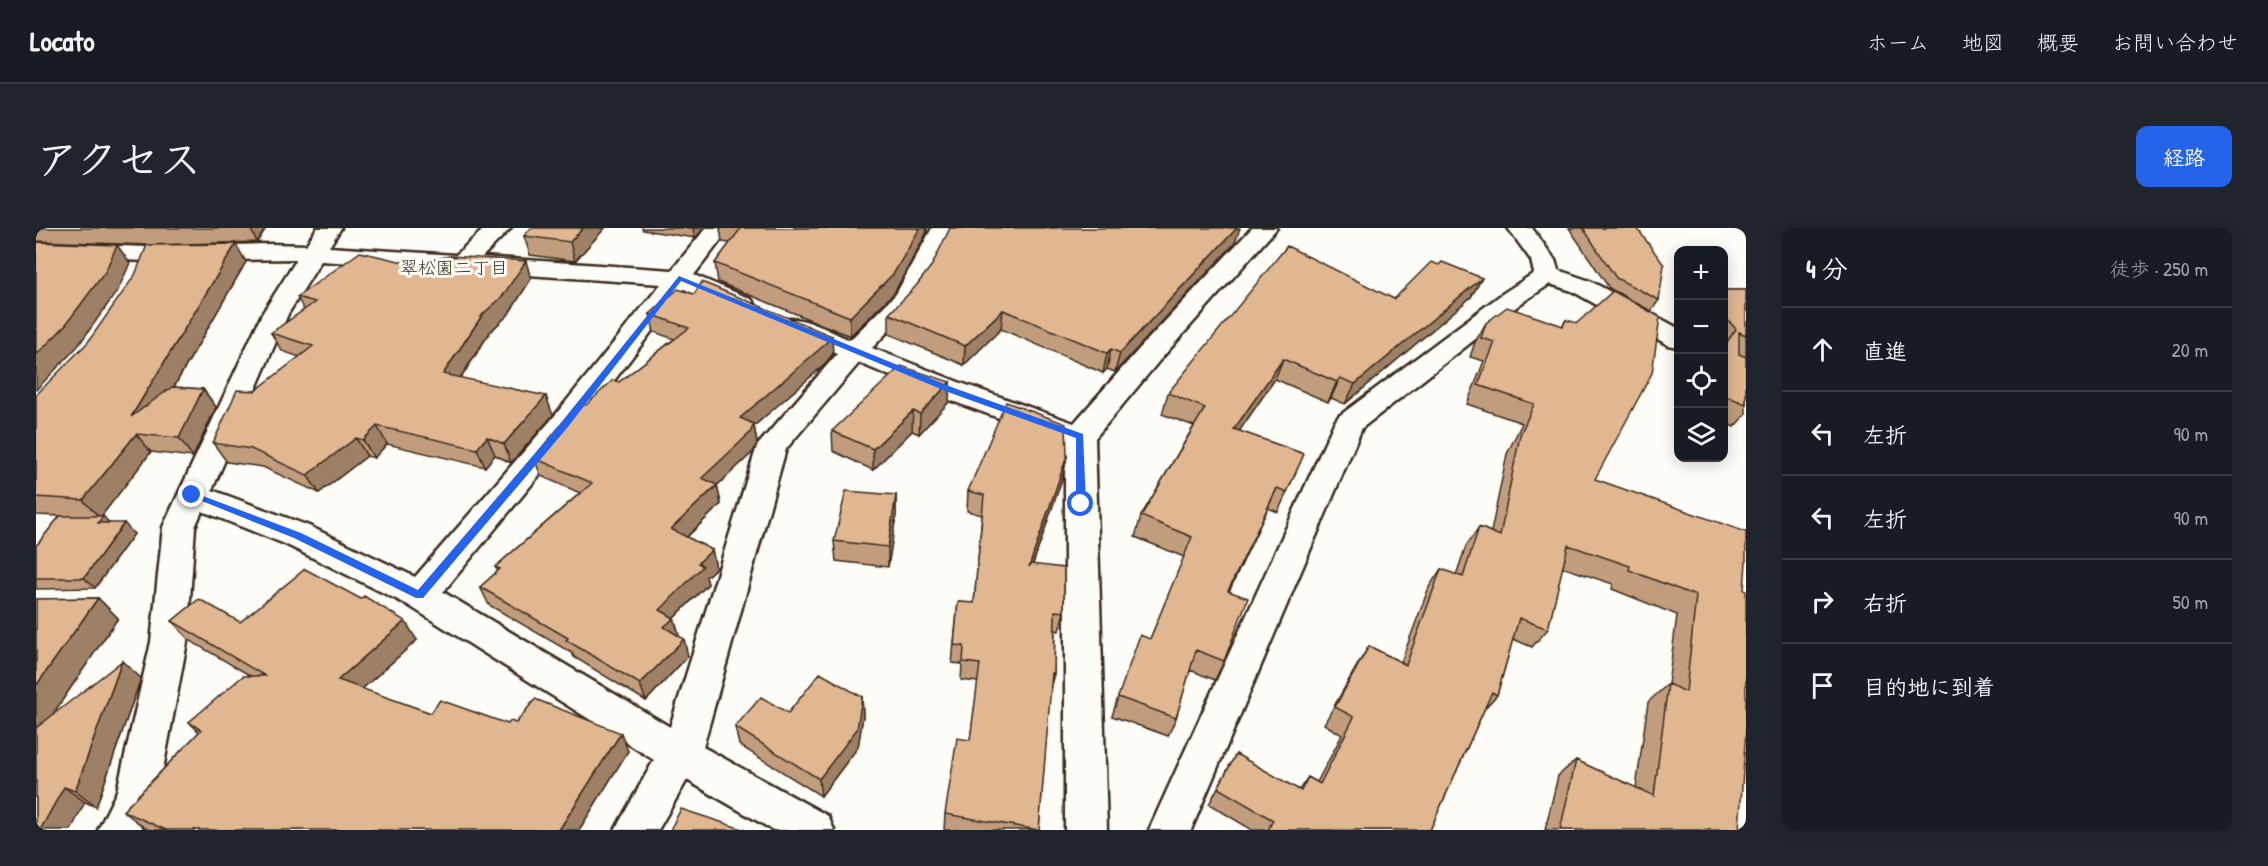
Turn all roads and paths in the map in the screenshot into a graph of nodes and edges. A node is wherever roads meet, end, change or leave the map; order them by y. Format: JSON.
{"nodes":[{"id":1,"x":329,"y":228,"type":"edge"},
{"id":2,"x":499,"y":228,"type":"edge"},
{"id":3,"x":718,"y":228,"type":"edge"},
{"id":4,"x":944,"y":228,"type":"edge"},
{"id":5,"x":1265,"y":228,"type":"edge"},
{"id":6,"x":1520,"y":228,"type":"edge"},
{"id":7,"x":36,"y":250,"type":"edge"},
{"id":8,"x":315,"y":253,"type":"junction"},
{"id":9,"x":148,"y":254,"type":"junction"},
{"id":10,"x":462,"y":263,"type":"junction"},
{"id":11,"x":1547,"y":275,"type":"junction"},
{"id":12,"x":679,"y":278,"type":"junction"},
{"id":13,"x":137,"y":283,"type":"edge"},
{"id":14,"x":1674,"y":337,"type":"edge"},
{"id":15,"x":854,"y":351,"type":"junction"},
{"id":16,"x":1080,"y":436,"type":"junction"},
{"id":17,"x":192,"y":495,"type":"junction"},
{"id":18,"x":420,"y":596,"type":"junction"},
{"id":19,"x":681,"y":755,"type":"junction"},
{"id":20,"x":119,"y":830,"type":"edge"},
{"id":21,"x":636,"y":830,"type":"edge"},
{"id":22,"x":813,"y":830,"type":"edge"},
{"id":23,"x":1086,"y":830,"type":"edge"},
{"id":24,"x":1170,"y":830,"type":"edge"}],
"edges":[{"from":1,"to":8,"type":"street"},
{"from":2,"to":10,"type":"street"},
{"from":3,"to":12,"type":"street"},
{"from":4,"to":15,"type":"street"},
{"from":5,"to":16,"type":"street"},
{"from":6,"to":11,"type":"street"},
{"from":7,"to":9,"type":"street"},
{"from":8,"to":9,"type":"street"},
{"from":8,"to":10,"type":"street"},
{"from":8,"to":17,"type":"street"},
{"from":9,"to":13,"type":"street"},
{"from":10,"to":12,"type":"street"},
{"from":11,"to":14,"type":"street"},
{"from":11,"to":24,"type":"street"},
{"from":12,"to":15,"type":"street"},
{"from":12,"to":18,"type":"street"},
{"from":15,"to":16,"type":"street"},
{"from":15,"to":19,"type":"street"},
{"from":16,"to":23,"type":"street"},
{"from":17,"to":18,"type":"street"},
{"from":17,"to":20,"type":"street"},
{"from":18,"to":19,"type":"street"},
{"from":19,"to":21,"type":"street"},
{"from":19,"to":22,"type":"street"}]}
